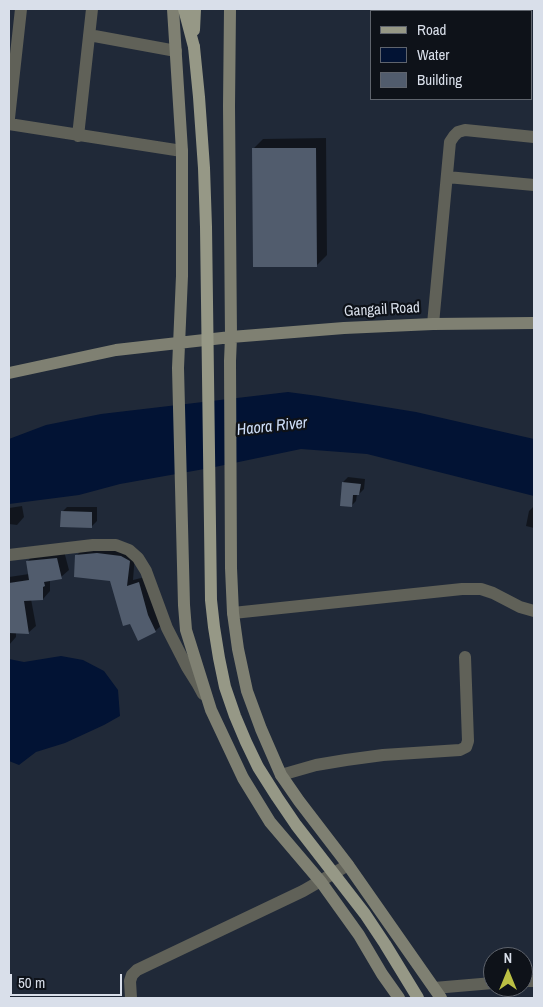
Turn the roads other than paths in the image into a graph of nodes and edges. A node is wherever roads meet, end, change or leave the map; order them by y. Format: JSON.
{"nodes":[{"id":1,"x":21,"y":9,"type":"edge"},
{"id":2,"x":92,"y":9,"type":"edge"},
{"id":3,"x":173,"y":9,"type":"edge"},
{"id":4,"x":184,"y":9,"type":"edge"},
{"id":5,"x":195,"y":9,"type":"edge"},
{"id":6,"x":230,"y":9,"type":"edge"},
{"id":7,"x":89,"y":35,"type":"junction"},
{"id":8,"x":194,"y":47,"type":"junction"},
{"id":9,"x":176,"y":51,"type":"junction"},
{"id":10,"x":9,"y":118,"type":"edge"},
{"id":11,"x":9,"y":124,"type":"edge"},
{"id":12,"x":78,"y":136,"type":"junction"},
{"id":13,"x":534,"y":137,"type":"edge"},
{"id":14,"x":182,"y":152,"type":"junction"},
{"id":15,"x":447,"y":178,"type":"junction"},
{"id":16,"x":534,"y":184,"type":"edge"},
{"id":17,"x":534,"y":322,"type":"edge"},
{"id":18,"x":433,"y":324,"type":"junction"},
{"id":19,"x":231,"y":337,"type":"junction"},
{"id":20,"x":179,"y":343,"type":"junction"},
{"id":21,"x":9,"y":373,"type":"edge"},
{"id":22,"x":9,"y":555,"type":"edge"},
{"id":23,"x":534,"y":611,"type":"edge"},
{"id":24,"x":233,"y":613,"type":"junction"},
{"id":25,"x":465,"y":658,"type":"dead end"},
{"id":26,"x":211,"y":710,"type":"junction"},
{"id":27,"x":281,"y":774,"type":"junction"},
{"id":28,"x":348,"y":865,"type":"junction"},
{"id":29,"x":320,"y":882,"type":"junction"},
{"id":30,"x":483,"y":985,"type":"edge"},
{"id":31,"x":438,"y":993,"type":"edge"},
{"id":32,"x":131,"y":998,"type":"edge"},
{"id":33,"x":399,"y":998,"type":"edge"},
{"id":34,"x":418,"y":998,"type":"edge"}],
"edges":[{"from":1,"to":10,"type":"street"},
{"from":2,"to":7,"type":"street"},
{"from":3,"to":9,"type":"street"},
{"from":4,"to":8,"type":"main road"},
{"from":5,"to":8,"type":"main road"},
{"from":6,"to":19,"type":"street"},
{"from":7,"to":9,"type":"street"},
{"from":7,"to":12,"type":"street"},
{"from":8,"to":34,"type":"main road","bridge":true},
{"from":9,"to":14,"type":"street"},
{"from":11,"to":12,"type":"street"},
{"from":12,"to":14,"type":"street"},
{"from":13,"to":15,"type":"street"},
{"from":14,"to":20,"type":"street"},
{"from":15,"to":16,"type":"street"},
{"from":15,"to":18,"type":"street"},
{"from":17,"to":18,"type":"street","name":"Gangail Road"},
{"from":18,"to":19,"type":"street","name":"Gangail Road"},
{"from":19,"to":20,"type":"street","name":"Gangail Road"},
{"from":19,"to":24,"type":"street"},
{"from":20,"to":21,"type":"street","name":"Gangail Road"},
{"from":20,"to":26,"type":"street"},
{"from":22,"to":26,"type":"street"},
{"from":23,"to":24,"type":"street"},
{"from":24,"to":27,"type":"street"},
{"from":25,"to":27,"type":"street"},
{"from":26,"to":29,"type":"street"},
{"from":27,"to":28,"type":"street"},
{"from":28,"to":29,"type":"street"},
{"from":28,"to":31,"type":"street"},
{"from":29,"to":32,"type":"street"},
{"from":29,"to":33,"type":"street"},
{"from":30,"to":31,"type":"street"}]}
